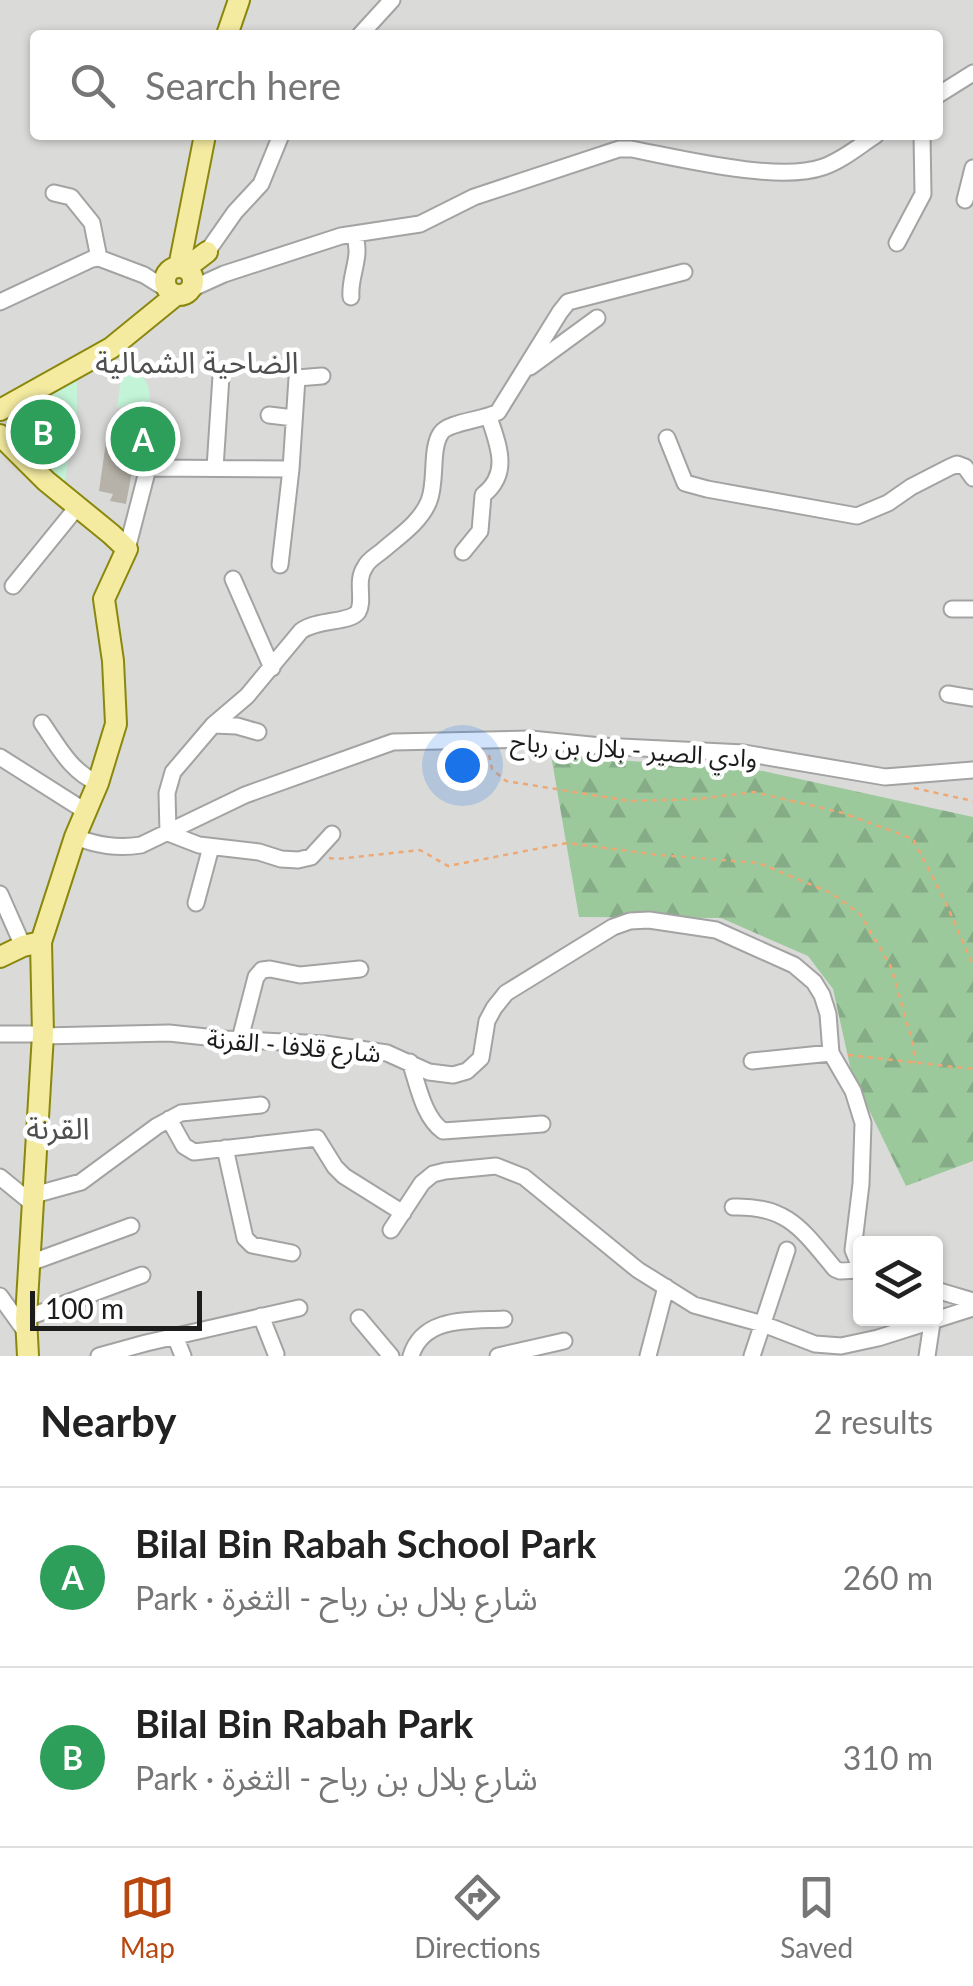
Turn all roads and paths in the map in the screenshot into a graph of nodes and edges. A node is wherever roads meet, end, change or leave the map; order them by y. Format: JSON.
{"nodes":[{"id":1,"x":239,"y":0,"type":"edge"},
{"id":2,"x":392,"y":0,"type":"edge"},
{"id":3,"x":228,"y":30,"type":"edge"},
{"id":4,"x":365,"y":30,"type":"edge"},
{"id":5,"x":973,"y":73,"type":"edge"},
{"id":6,"x":943,"y":92,"type":"edge"},
{"id":7,"x":204,"y":140,"type":"edge"},
{"id":8,"x":278,"y":140,"type":"edge"},
{"id":9,"x":869,"y":140,"type":"edge"},
{"id":10,"x":922,"y":140,"type":"edge"},
{"id":11,"x":973,"y":168,"type":"edge"},
{"id":12,"x":54,"y":193,"type":"dead end"},
{"id":13,"x":965,"y":200,"type":"dead end"},
{"id":14,"x":354,"y":234,"type":"junction"},
{"id":15,"x":897,"y":243,"type":"dead end"},
{"id":16,"x":207,"y":252,"type":"joint"},
{"id":17,"x":99,"y":258,"type":"junction"},
{"id":18,"x":684,"y":272,"type":"dead end"},
{"id":19,"x":180,"y":279,"type":"junction"},
{"id":20,"x":351,"y":297,"type":"dead end"},
{"id":21,"x":0,"y":302,"type":"edge"},
{"id":22,"x":597,"y":318,"type":"dead end"},
{"id":23,"x":522,"y":372,"type":"junction"},
{"id":24,"x":221,"y":376,"type":"dead end"},
{"id":25,"x":322,"y":376,"type":"dead end"},
{"id":26,"x":0,"y":410,"type":"edge"},
{"id":27,"x":269,"y":415,"type":"dead end"},
{"id":28,"x":489,"y":417,"type":"junction"},
{"id":29,"x":294,"y":418,"type":"junction"},
{"id":30,"x":0,"y":435,"type":"edge"},
{"id":31,"x":668,"y":438,"type":"dead end"},
{"id":32,"x":216,"y":468,"type":"junction"},
{"id":33,"x":292,"y":469,"type":"junction"},
{"id":34,"x":973,"y":478,"type":"edge"},
{"id":35,"x":78,"y":506,"type":"junction"},
{"id":36,"x":126,"y":549,"type":"junction"},
{"id":37,"x":463,"y":552,"type":"dead end"},
{"id":38,"x":280,"y":566,"type":"dead end"},
{"id":39,"x":234,"y":579,"type":"dead end"},
{"id":40,"x":13,"y":586,"type":"dead end"},
{"id":41,"x":952,"y":609,"type":"dead end"},
{"id":42,"x":973,"y":609,"type":"edge"},
{"id":43,"x":272,"y":668,"type":"junction"},
{"id":44,"x":948,"y":694,"type":"dead end"},
{"id":45,"x":973,"y":698,"type":"edge"},
{"id":46,"x":42,"y":723,"type":"dead end"},
{"id":47,"x":214,"y":725,"type":"junction"},
{"id":48,"x":258,"y":732,"type":"dead end"},
{"id":49,"x":486,"y":741,"type":"junction"},
{"id":50,"x":0,"y":757,"type":"edge"},
{"id":51,"x":973,"y":770,"type":"edge"},
{"id":52,"x":98,"y":783,"type":"junction"},
{"id":53,"x":910,"y":786,"type":"dead end"},
{"id":54,"x":973,"y":802,"type":"edge"},
{"id":55,"x":85,"y":811,"type":"junction"},
{"id":56,"x":168,"y":833,"type":"junction"},
{"id":57,"x":332,"y":834,"type":"dead end"},
{"id":58,"x":75,"y":837,"type":"junction"},
{"id":59,"x":211,"y":846,"type":"junction"},
{"id":60,"x":313,"y":856,"type":"junction"},
{"id":61,"x":0,"y":894,"type":"edge"},
{"id":62,"x":196,"y":903,"type":"dead end"},
{"id":63,"x":32,"y":944,"type":"junction"},
{"id":64,"x":0,"y":957,"type":"edge"},
{"id":65,"x":973,"y":965,"type":"edge"},
{"id":66,"x":360,"y":969,"type":"dead end"},
{"id":67,"x":0,"y":1034,"type":"edge"},
{"id":68,"x":43,"y":1035,"type":"junction"},
{"id":69,"x":240,"y":1039,"type":"junction"},
{"id":70,"x":831,"y":1053,"type":"junction"},
{"id":71,"x":752,"y":1061,"type":"dead end"},
{"id":72,"x":410,"y":1062,"type":"junction"},
{"id":73,"x":915,"y":1063,"type":"junction"},
{"id":74,"x":973,"y":1069,"type":"edge"},
{"id":75,"x":260,"y":1105,"type":"dead end"},
{"id":76,"x":169,"y":1119,"type":"junction"},
{"id":77,"x":542,"y":1124,"type":"dead end"},
{"id":78,"x":225,"y":1148,"type":"junction"},
{"id":79,"x":0,"y":1177,"type":"edge"},
{"id":80,"x":33,"y":1199,"type":"junction"},
{"id":81,"x":733,"y":1207,"type":"dead end"},
{"id":82,"x":403,"y":1212,"type":"junction"},
{"id":83,"x":131,"y":1226,"type":"dead end"},
{"id":84,"x":390,"y":1230,"type":"dead end"},
{"id":85,"x":855,"y":1236,"type":"edge"},
{"id":86,"x":787,"y":1250,"type":"dead end"},
{"id":87,"x":292,"y":1253,"type":"dead end"},
{"id":88,"x":30,"y":1263,"type":"junction"},
{"id":89,"x":853,"y":1269,"type":"edge"},
{"id":90,"x":142,"y":1275,"type":"dead end"},
{"id":91,"x":666,"y":1287,"type":"junction"},
{"id":92,"x":943,"y":1293,"type":"edge"},
{"id":93,"x":0,"y":1296,"type":"edge"},
{"id":94,"x":973,"y":1304,"type":"edge"},
{"id":95,"x":299,"y":1308,"type":"dead end"},
{"id":96,"x":261,"y":1316,"type":"junction"},
{"id":97,"x":359,"y":1318,"type":"dead end"},
{"id":98,"x":504,"y":1318,"type":"dead end"},
{"id":99,"x":943,"y":1318,"type":"edge"},
{"id":100,"x":26,"y":1324,"type":"junction"},
{"id":101,"x":763,"y":1324,"type":"junction"},
{"id":102,"x":920,"y":1326,"type":"edge"},
{"id":103,"x":932,"y":1326,"type":"edge"},
{"id":104,"x":175,"y":1336,"type":"junction"},
{"id":105,"x":564,"y":1341,"type":"dead end"},
{"id":106,"x":276,"y":1354,"type":"edge"},
{"id":107,"x":28,"y":1356,"type":"edge"},
{"id":108,"x":99,"y":1356,"type":"edge"},
{"id":109,"x":184,"y":1356,"type":"edge"},
{"id":110,"x":391,"y":1356,"type":"edge"},
{"id":111,"x":411,"y":1356,"type":"edge"},
{"id":112,"x":498,"y":1356,"type":"edge"},
{"id":113,"x":648,"y":1356,"type":"edge"},
{"id":114,"x":752,"y":1356,"type":"edge"},
{"id":115,"x":927,"y":1356,"type":"edge"}],
"edges":[{"from":1,"to":3,"type":"main road"},
{"from":2,"to":4,"type":"street"},
{"from":5,"to":6,"type":"street"},
{"from":7,"to":19,"type":"main road"},
{"from":8,"to":16,"type":"street"},
{"from":9,"to":14,"type":"street"},
{"from":10,"to":15,"type":"street"},
{"from":11,"to":13,"type":"street"},
{"from":12,"to":17,"type":"street"},
{"from":14,"to":19,"type":"street"},
{"from":14,"to":20,"type":"street"},
{"from":16,"to":19,"type":"main road"},
{"from":17,"to":19,"type":"street"},
{"from":17,"to":21,"type":"street"},
{"from":18,"to":23,"type":"street"},
{"from":19,"to":26,"type":"main road"},
{"from":22,"to":23,"type":"street"},
{"from":23,"to":28,"type":"street"},
{"from":24,"to":32,"type":"street"},
{"from":25,"to":29,"type":"street"},
{"from":27,"to":29,"type":"street"},
{"from":28,"to":37,"type":"street"},
{"from":28,"to":43,"type":"street"},
{"from":29,"to":33,"type":"street"},
{"from":30,"to":35,"type":"main road"},
{"from":31,"to":34,"type":"street"},
{"from":32,"to":33,"type":"street"},
{"from":32,"to":36,"type":"street"},
{"from":33,"to":38,"type":"street"},
{"from":35,"to":36,"type":"main road"},
{"from":35,"to":40,"type":"street"},
{"from":36,"to":52,"type":"main road"},
{"from":39,"to":43,"type":"street"},
{"from":41,"to":42,"type":"street"},
{"from":43,"to":47,"type":"street"},
{"from":44,"to":45,"type":"street"},
{"from":46,"to":52,"type":"street"},
{"from":47,"to":48,"type":"street"},
{"from":47,"to":56,"type":"street"},
{"from":49,"to":51,"type":"street","name":"وادي الصير - بلال بن رباح"},
{"from":49,"to":56,"type":"street","name":"وادي الصير - بلال بن رباح"},
{"from":49,"to":65,"type":"path"},
{"from":50,"to":55,"type":"street"},
{"from":52,"to":55,"type":"main road"},
{"from":53,"to":54,"type":"path"},
{"from":55,"to":58,"type":"main road"},
{"from":56,"to":58,"type":"street","name":"وادي الصير - بلال بن رباح"},
{"from":56,"to":59,"type":"street"},
{"from":57,"to":60,"type":"street"},
{"from":58,"to":63,"type":"main road"},
{"from":59,"to":60,"type":"street"},
{"from":59,"to":62,"type":"street"},
{"from":60,"to":73,"type":"path"},
{"from":61,"to":63,"type":"street"},
{"from":63,"to":64,"type":"main road"},
{"from":63,"to":68,"type":"main road"},
{"from":66,"to":69,"type":"street"},
{"from":67,"to":68,"type":"street","name":"شارع قلافا - القرنة"},
{"from":68,"to":69,"type":"street","name":"شارع قلافا - القرنة"},
{"from":68,"to":80,"type":"main road"},
{"from":69,"to":72,"type":"street","name":"شارع قلافا - القرنة"},
{"from":70,"to":71,"type":"street"},
{"from":70,"to":72,"type":"street","name":"شارع قلافا - القرنة"},
{"from":70,"to":73,"type":"path"},
{"from":70,"to":85,"type":"street","name":"شارع قلافا - القرنة"},
{"from":72,"to":77,"type":"street"},
{"from":73,"to":74,"type":"path"},
{"from":75,"to":76,"type":"street"},
{"from":76,"to":78,"type":"street"},
{"from":76,"to":80,"type":"street"},
{"from":78,"to":82,"type":"street"},
{"from":78,"to":87,"type":"street"},
{"from":79,"to":80,"type":"street"},
{"from":80,"to":88,"type":"main road"},
{"from":81,"to":89,"type":"street"},
{"from":82,"to":84,"type":"street"},
{"from":82,"to":91,"type":"street"},
{"from":83,"to":88,"type":"street"},
{"from":86,"to":101,"type":"street"},
{"from":88,"to":100,"type":"main road"},
{"from":90,"to":100,"type":"street"},
{"from":91,"to":101,"type":"street"},
{"from":91,"to":113,"type":"street"},
{"from":92,"to":94,"type":"street"},
{"from":93,"to":100,"type":"street"},
{"from":94,"to":99,"type":"street"},
{"from":95,"to":96,"type":"street"},
{"from":96,"to":104,"type":"street"},
{"from":96,"to":106,"type":"street"},
{"from":97,"to":110,"type":"street"},
{"from":98,"to":111,"type":"street"},
{"from":100,"to":107,"type":"main road"},
{"from":101,"to":102,"type":"street"},
{"from":101,"to":114,"type":"street"},
{"from":103,"to":115,"type":"street"},
{"from":104,"to":108,"type":"street"},
{"from":104,"to":109,"type":"street"},
{"from":105,"to":112,"type":"street"}]}
